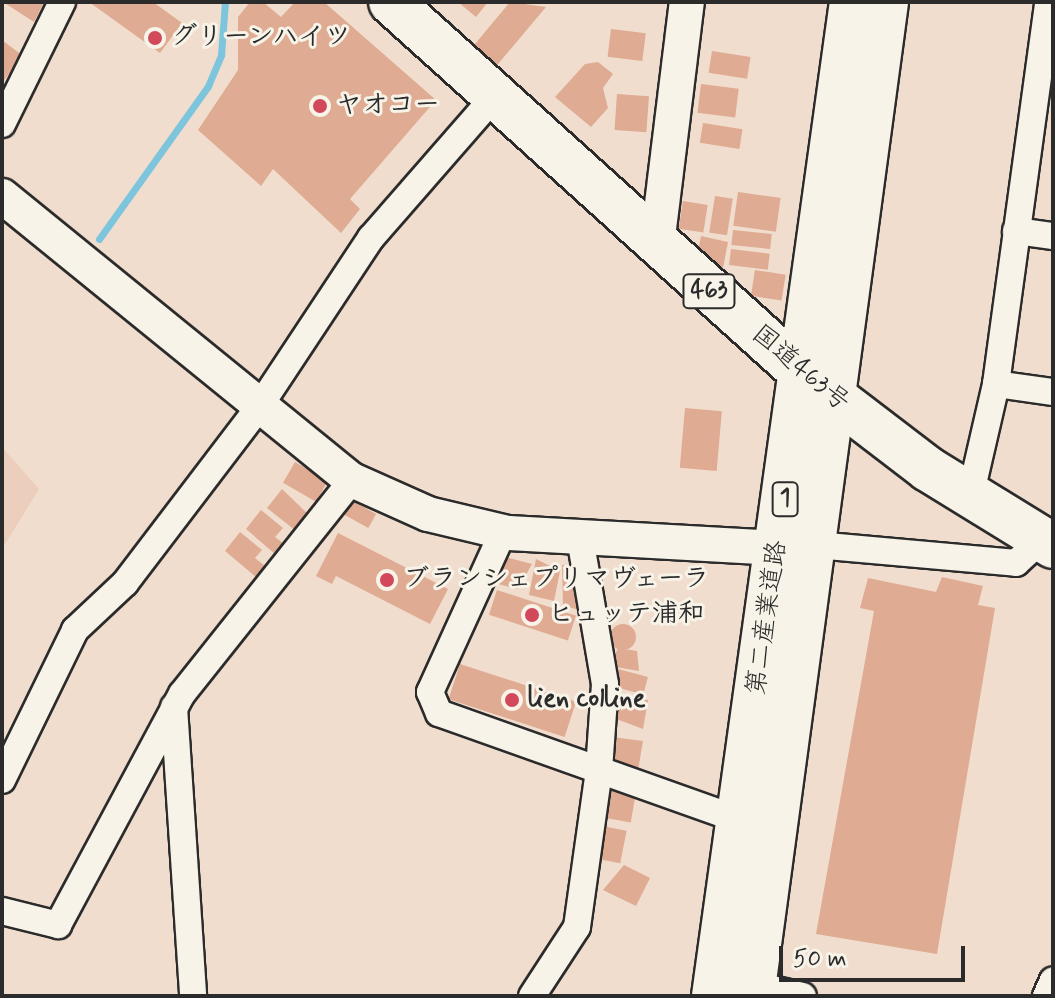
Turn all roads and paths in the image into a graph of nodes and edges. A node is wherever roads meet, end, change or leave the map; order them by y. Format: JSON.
{"nodes":[{"id":1,"x":62,"y":2,"type":"edge"},
{"id":2,"x":391,"y":2,"type":"edge"},
{"id":3,"x":687,"y":2,"type":"edge"},
{"id":4,"x":851,"y":2,"type":"edge"},
{"id":5,"x":887,"y":2,"type":"edge"},
{"id":6,"x":1048,"y":2,"type":"edge"},
{"id":7,"x":1046,"y":75,"type":"edge"},
{"id":8,"x":494,"y":97,"type":"junction"},
{"id":9,"x":2,"y":124,"type":"edge"},
{"id":10,"x":2,"y":196,"type":"edge"},
{"id":11,"x":1016,"y":231,"type":"junction"},
{"id":12,"x":1053,"y":236,"type":"edge"},
{"id":13,"x":657,"y":245,"type":"junction"},
{"id":14,"x":800,"y":371,"type":"junction"},
{"id":15,"x":996,"y":384,"type":"junction"},
{"id":16,"x":1053,"y":392,"type":"edge"},
{"id":17,"x":835,"y":399,"type":"junction"},
{"id":18,"x":259,"y":407,"type":"junction"},
{"id":19,"x":352,"y":480,"type":"junction"},
{"id":20,"x":970,"y":497,"type":"junction"},
{"id":21,"x":503,"y":532,"type":"junction"},
{"id":22,"x":580,"y":538,"type":"junction"},
{"id":23,"x":1047,"y":543,"type":"edge"},
{"id":24,"x":798,"y":546,"type":"junction"},
{"id":25,"x":174,"y":707,"type":"junction"},
{"id":26,"x":599,"y":770,"type":"junction"},
{"id":27,"x":2,"y":780,"type":"edge"},
{"id":28,"x":739,"y":820,"type":"junction"},
{"id":29,"x":2,"y":911,"type":"edge"},
{"id":30,"x":1053,"y":980,"type":"edge"},
{"id":31,"x":754,"y":991,"type":"edge"},
{"id":32,"x":193,"y":996,"type":"edge"},
{"id":33,"x":532,"y":996,"type":"edge"},
{"id":34,"x":713,"y":996,"type":"edge"},
{"id":35,"x":803,"y":996,"type":"edge"},
{"id":36,"x":1046,"y":996,"type":"edge"}],
"edges":[{"from":1,"to":9,"type":"street"},
{"from":2,"to":8,"type":"highway","name":"国道463号","number":"463"},
{"from":3,"to":13,"type":"street"},
{"from":4,"to":14,"type":"main road","name":"第二産業道路","number":"1"},
{"from":5,"to":17,"type":"main road","name":"第二産業道路","number":"1"},
{"from":6,"to":7,"type":"street"},
{"from":7,"to":11,"type":"street"},
{"from":8,"to":13,"type":"highway","name":"国道463号","number":"463"},
{"from":8,"to":18,"type":"street"},
{"from":10,"to":18,"type":"street"},
{"from":11,"to":12,"type":"street"},
{"from":11,"to":15,"type":"street"},
{"from":13,"to":14,"type":"highway","name":"国道463号","number":"463"},
{"from":14,"to":17,"type":"highway","name":"国道463号","number":"463"},
{"from":14,"to":24,"type":"main road","name":"第二産業道路","number":"1"},
{"from":15,"to":16,"type":"street"},
{"from":15,"to":20,"type":"street"},
{"from":17,"to":20,"type":"highway","name":"国道463号","number":"463"},
{"from":17,"to":24,"type":"main road","name":"第二産業道路","number":"1"},
{"from":18,"to":19,"type":"street"},
{"from":18,"to":27,"type":"street"},
{"from":19,"to":21,"type":"street"},
{"from":19,"to":25,"type":"street"},
{"from":20,"to":23,"type":"highway","name":"国道463号","number":"463"},
{"from":21,"to":22,"type":"street"},
{"from":21,"to":26,"type":"street"},
{"from":22,"to":24,"type":"street"},
{"from":22,"to":26,"type":"street"},
{"from":23,"to":24,"type":"street"},
{"from":24,"to":28,"type":"main road","name":"第二産業道路","number":"1"},
{"from":24,"to":31,"type":"main road","name":"第二産業道路","number":"1"},
{"from":25,"to":29,"type":"street"},
{"from":25,"to":32,"type":"street"},
{"from":26,"to":28,"type":"street"},
{"from":26,"to":33,"type":"street"},
{"from":28,"to":34,"type":"main road","name":"第二産業道路","number":"1"},
{"from":30,"to":36,"type":"street"},
{"from":31,"to":35,"type":"street"}]}
